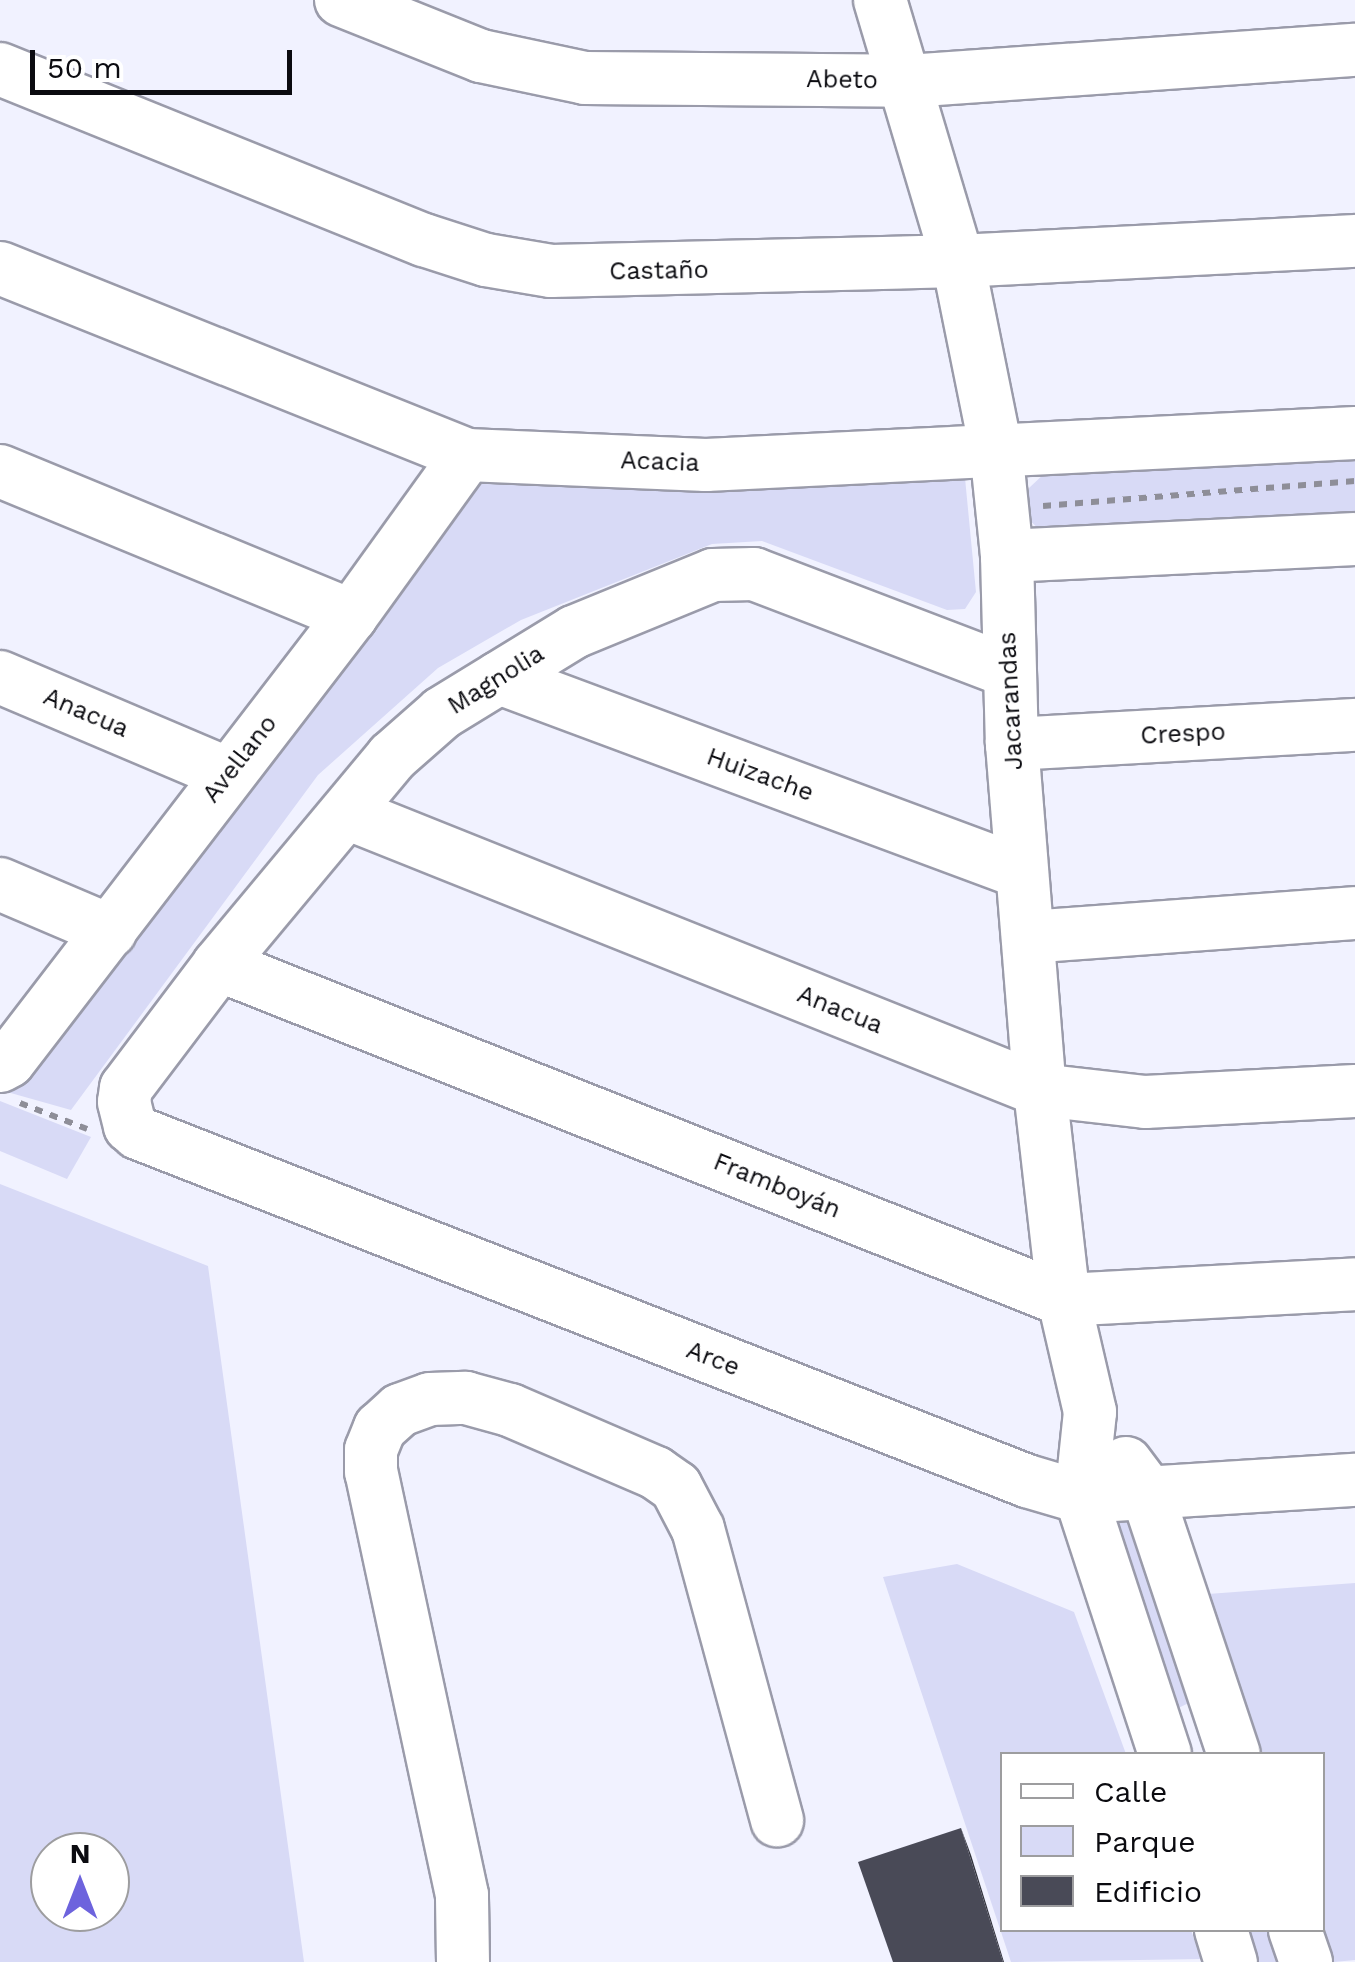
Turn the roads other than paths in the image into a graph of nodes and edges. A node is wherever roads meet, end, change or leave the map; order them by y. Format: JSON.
{"nodes":[{"id":1,"x":341,"y":0,"type":"edge"},
{"id":2,"x":880,"y":0,"type":"edge"},
{"id":3,"x":1355,"y":50,"type":"edge"},
{"id":4,"x":0,"y":69,"type":"edge"},
{"id":5,"x":908,"y":81,"type":"junction"},
{"id":6,"x":1355,"y":241,"type":"edge"},
{"id":7,"x":958,"y":261,"type":"junction"},
{"id":8,"x":0,"y":268,"type":"edge"},
{"id":9,"x":1355,"y":433,"type":"edge"},
{"id":10,"x":996,"y":450,"type":"junction"},
{"id":11,"x":467,"y":455,"type":"junction"},
{"id":12,"x":0,"y":472,"type":"edge"},
{"id":13,"x":1004,"y":532,"type":"junction"},
{"id":14,"x":1355,"y":539,"type":"edge"},
{"id":15,"x":351,"y":616,"type":"junction"},
{"id":16,"x":1008,"y":671,"type":"junction"},
{"id":17,"x":0,"y":677,"type":"edge"},
{"id":18,"x":498,"y":678,"type":"junction"},
{"id":19,"x":1355,"y":725,"type":"edge"},
{"id":20,"x":1012,"y":744,"type":"junction"},
{"id":21,"x":228,"y":774,"type":"junction"},
{"id":22,"x":346,"y":813,"type":"junction"},
{"id":23,"x":1022,"y":872,"type":"junction"},
{"id":24,"x":0,"y":884,"type":"edge"},
{"id":25,"x":1355,"y":913,"type":"edge"},
{"id":26,"x":110,"y":931,"type":"junction"},
{"id":27,"x":1028,"y":937,"type":"junction"},
{"id":28,"x":219,"y":965,"type":"junction"},
{"id":29,"x":8,"y":1076,"type":"edge"},
{"id":30,"x":1040,"y":1090,"type":"junction"},
{"id":31,"x":1355,"y":1091,"type":"edge"},
{"id":32,"x":132,"y":1110,"type":"joint"},
{"id":33,"x":1355,"y":1284,"type":"edge"},
{"id":34,"x":1064,"y":1300,"type":"junction"},
{"id":35,"x":1090,"y":1412,"type":"junction"},
{"id":36,"x":1355,"y":1480,"type":"edge"},
{"id":37,"x":1146,"y":1490,"type":"junction"},
{"id":38,"x":1081,"y":1497,"type":"junction"},
{"id":39,"x":1226,"y":1734,"type":"edge"},
{"id":40,"x":1163,"y":1747,"type":"edge"},
{"id":41,"x":777,"y":1820,"type":"dead end"},
{"id":42,"x":1221,"y":1932,"type":"edge"},
{"id":43,"x":1296,"y":1932,"type":"edge"},
{"id":44,"x":463,"y":1962,"type":"edge"},
{"id":45,"x":1231,"y":1962,"type":"edge"},
{"id":46,"x":1306,"y":1962,"type":"edge"}],
"edges":[{"from":1,"to":5,"type":"street","name":"Abeto"},
{"from":2,"to":5,"type":"street","name":"Jacarandas"},
{"from":3,"to":5,"type":"street","name":"Abeto"},
{"from":4,"to":7,"type":"street","name":"Castaño"},
{"from":5,"to":7,"type":"street","name":"Jacarandas"},
{"from":6,"to":7,"type":"street","name":"Castaño"},
{"from":7,"to":10,"type":"street","name":"Jacarandas"},
{"from":8,"to":11,"type":"street","name":"Acacia"},
{"from":9,"to":10,"type":"street","name":"Acacia"},
{"from":10,"to":11,"type":"street","name":"Acacia"},
{"from":10,"to":13,"type":"street","name":"Jacarandas"},
{"from":11,"to":15,"type":"street","name":"Avellano"},
{"from":12,"to":15,"type":"street"},
{"from":13,"to":14,"type":"street"},
{"from":13,"to":16,"type":"street","name":"Jacarandas"},
{"from":15,"to":21,"type":"street","name":"Avellano"},
{"from":16,"to":18,"type":"street","name":"Magnolia"},
{"from":16,"to":20,"type":"street","name":"Jacarandas"},
{"from":17,"to":21,"type":"street","name":"Anacua"},
{"from":18,"to":22,"type":"street","name":"Magnolia"},
{"from":18,"to":23,"type":"street","name":"Huizache"},
{"from":19,"to":20,"type":"street","name":"Crespo"},
{"from":20,"to":23,"type":"street","name":"Jacarandas"},
{"from":21,"to":26,"type":"street","name":"Avellano"},
{"from":22,"to":28,"type":"street","name":"Magnolia"},
{"from":22,"to":30,"type":"street","name":"Anacua"},
{"from":23,"to":27,"type":"street","name":"Jacarandas"},
{"from":24,"to":26,"type":"street"},
{"from":25,"to":27,"type":"street"},
{"from":26,"to":29,"type":"street","name":"Avellano"},
{"from":27,"to":30,"type":"street","name":"Jacarandas"},
{"from":28,"to":32,"type":"street","name":"Magnolia"},
{"from":28,"to":34,"type":"street","name":"Framboyán"},
{"from":30,"to":31,"type":"street","name":"Anacua"},
{"from":30,"to":34,"type":"street","name":"Jacarandas"},
{"from":32,"to":38,"type":"street","name":"Arce"},
{"from":33,"to":34,"type":"street","name":"Framboyán"},
{"from":34,"to":35,"type":"street","name":"Jacarandas"},
{"from":35,"to":37,"type":"street","name":"Jacarandas"},
{"from":35,"to":38,"type":"street","name":"Jacarandas"},
{"from":36,"to":37,"type":"street","name":"Arce"},
{"from":37,"to":38,"type":"street","name":"Arce"},
{"from":37,"to":39,"type":"street","name":"Jacarandas"},
{"from":38,"to":40,"type":"street"},
{"from":39,"to":40,"type":"street"},
{"from":41,"to":44,"type":"street"},
{"from":42,"to":45,"type":"street"},
{"from":43,"to":46,"type":"street"}]}
